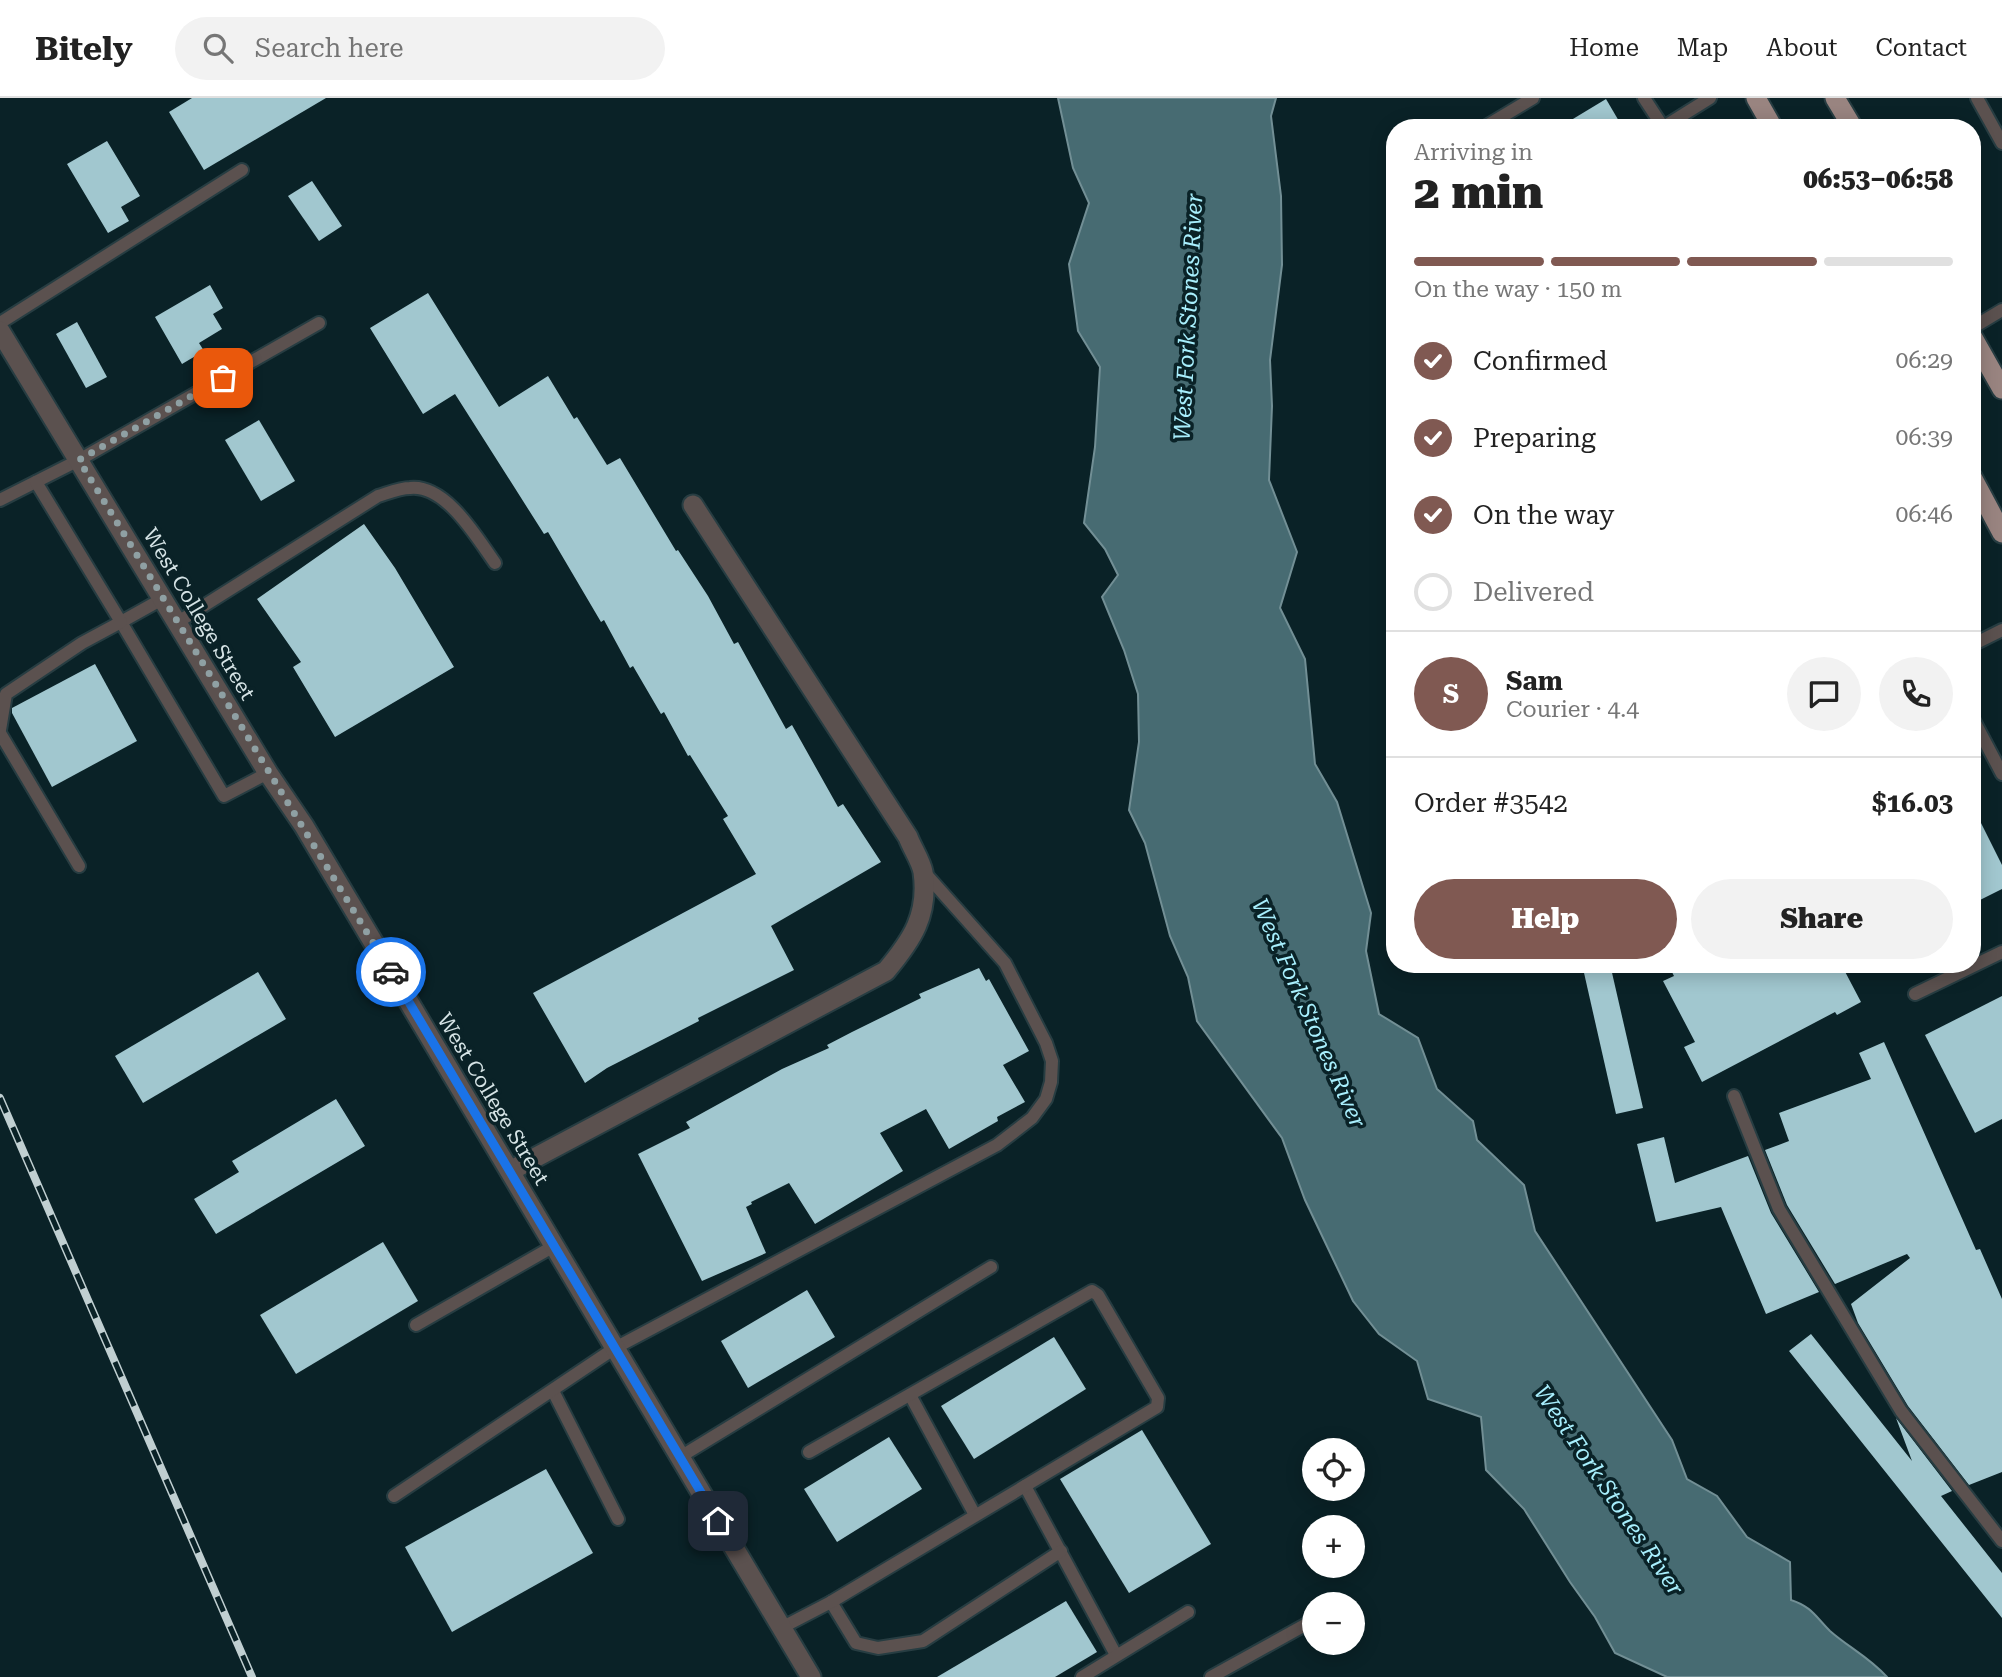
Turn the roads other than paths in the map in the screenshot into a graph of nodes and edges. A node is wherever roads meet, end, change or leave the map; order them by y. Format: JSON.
{"nodes":[{"id":1,"x":1533,"y":98,"type":"edge"},
{"id":2,"x":1644,"y":98,"type":"edge"},
{"id":3,"x":1710,"y":98,"type":"edge"},
{"id":4,"x":1756,"y":98,"type":"edge"},
{"id":5,"x":1835,"y":98,"type":"edge"},
{"id":6,"x":1977,"y":98,"type":"edge"},
{"id":7,"x":1498,"y":119,"type":"edge"},
{"id":8,"x":1657,"y":119,"type":"edge"},
{"id":9,"x":1675,"y":119,"type":"edge"},
{"id":10,"x":1768,"y":119,"type":"edge"},
{"id":11,"x":1848,"y":119,"type":"edge"},
{"id":12,"x":2002,"y":143,"type":"edge"},
{"id":13,"x":242,"y":170,"type":"dead end"},
{"id":14,"x":2002,"y":310,"type":"edge"},
{"id":15,"x":0,"y":323,"type":"edge"},
{"id":16,"x":319,"y":323,"type":"dead end"},
{"id":17,"x":1981,"y":323,"type":"edge"},
{"id":18,"x":0,"y":331,"type":"edge"},
{"id":19,"x":1981,"y":352,"type":"edge"},
{"id":20,"x":2002,"y":389,"type":"edge"},
{"id":21,"x":79,"y":460,"type":"junction"},
{"id":22,"x":36,"y":482,"type":"junction"},
{"id":23,"x":0,"y":500,"type":"edge"},
{"id":24,"x":1981,"y":500,"type":"edge"},
{"id":25,"x":693,"y":505,"type":"dead end"},
{"id":26,"x":2002,"y":533,"type":"edge"},
{"id":27,"x":495,"y":563,"type":"dead end"},
{"id":28,"x":164,"y":598,"type":"junction"},
{"id":29,"x":121,"y":622,"type":"junction"},
{"id":30,"x":178,"y":622,"type":"junction"},
{"id":31,"x":2002,"y":630,"type":"edge"},
{"id":32,"x":1981,"y":640,"type":"edge"},
{"id":33,"x":0,"y":731,"type":"edge"},
{"id":34,"x":1981,"y":733,"type":"edge"},
{"id":35,"x":2001,"y":770,"type":"edge"},
{"id":36,"x":268,"y":773,"type":"junction"},
{"id":37,"x":79,"y":866,"type":"dead end"},
{"id":38,"x":923,"y":871,"type":"junction"},
{"id":39,"x":2002,"y":952,"type":"edge"},
{"id":40,"x":1981,"y":962,"type":"edge"},
{"id":41,"x":1958,"y":973,"type":"edge"},
{"id":42,"x":1915,"y":994,"type":"dead end"},
{"id":43,"x":1734,"y":1096,"type":"dead end"},
{"id":44,"x":510,"y":1171,"type":"junction"},
{"id":45,"x":554,"y":1246,"type":"junction"},
{"id":46,"x":991,"y":1267,"type":"dead end"},
{"id":47,"x":416,"y":1325,"type":"dead end"},
{"id":48,"x":615,"y":1348,"type":"junction"},
{"id":49,"x":553,"y":1391,"type":"junction"},
{"id":50,"x":910,"y":1395,"type":"junction"},
{"id":51,"x":809,"y":1452,"type":"dead end"},
{"id":52,"x":680,"y":1457,"type":"junction"},
{"id":53,"x":1024,"y":1486,"type":"junction"},
{"id":54,"x":394,"y":1496,"type":"dead end"},
{"id":55,"x":975,"y":1515,"type":"junction"},
{"id":56,"x":618,"y":1519,"type":"dead end"},
{"id":57,"x":2002,"y":1541,"type":"edge"},
{"id":58,"x":1060,"y":1551,"type":"junction"},
{"id":59,"x":831,"y":1602,"type":"junction"},
{"id":60,"x":1188,"y":1612,"type":"dead end"},
{"id":61,"x":1302,"y":1627,"type":"edge"},
{"id":62,"x":781,"y":1628,"type":"junction"},
{"id":63,"x":1116,"y":1655,"type":"junction"},
{"id":64,"x":811,"y":1677,"type":"edge"},
{"id":65,"x":1082,"y":1677,"type":"edge"},
{"id":66,"x":1211,"y":1677,"type":"edge"}],
"edges":[{"from":1,"to":7,"type":"lane"},
{"from":2,"to":8,"type":"lane"},
{"from":3,"to":9,"type":"lane"},
{"from":4,"to":10,"type":"main road"},
{"from":5,"to":11,"type":"main road"},
{"from":6,"to":12,"type":"lane"},
{"from":13,"to":15,"type":"lane"},
{"from":14,"to":17,"type":"lane"},
{"from":16,"to":21,"type":"lane"},
{"from":18,"to":21,"type":"street","name":"West College Street"},
{"from":19,"to":20,"type":"main road"},
{"from":21,"to":22,"type":"lane"},
{"from":21,"to":28,"type":"street","name":"West College Street"},
{"from":22,"to":23,"type":"lane"},
{"from":22,"to":29,"type":"lane"},
{"from":24,"to":26,"type":"main road"},
{"from":25,"to":38,"type":"street"},
{"from":27,"to":30,"type":"lane"},
{"from":28,"to":29,"type":"lane"},
{"from":28,"to":30,"type":"street","name":"West College Street"},
{"from":29,"to":33,"type":"lane"},
{"from":29,"to":36,"type":"lane"},
{"from":30,"to":36,"type":"street","name":"West College Street"},
{"from":31,"to":32,"type":"lane"},
{"from":33,"to":37,"type":"lane"},
{"from":34,"to":35,"type":"lane"},
{"from":36,"to":44,"type":"street","name":"West College Street"},
{"from":38,"to":44,"type":"street"},
{"from":38,"to":48,"type":"lane"},
{"from":39,"to":40,"type":"lane"},
{"from":41,"to":42,"type":"lane"},
{"from":43,"to":57,"type":"lane"},
{"from":44,"to":45,"type":"street","name":"West College Street"},
{"from":45,"to":47,"type":"lane"},
{"from":45,"to":48,"type":"street","name":"West College Street"},
{"from":46,"to":52,"type":"lane"},
{"from":48,"to":49,"type":"lane"},
{"from":48,"to":52,"type":"street","name":"West College Street"},
{"from":49,"to":54,"type":"lane"},
{"from":49,"to":56,"type":"lane"},
{"from":50,"to":51,"type":"lane"},
{"from":50,"to":53,"type":"lane"},
{"from":50,"to":55,"type":"lane"},
{"from":52,"to":62,"type":"street","name":"West College Street"},
{"from":53,"to":55,"type":"lane"},
{"from":53,"to":58,"type":"lane"},
{"from":55,"to":59,"type":"lane"},
{"from":58,"to":59,"type":"lane"},
{"from":58,"to":63,"type":"lane"},
{"from":59,"to":62,"type":"lane"},
{"from":60,"to":63,"type":"lane"},
{"from":61,"to":66,"type":"lane"},
{"from":62,"to":64,"type":"street","name":"West College Street"},
{"from":63,"to":65,"type":"lane"}]}
